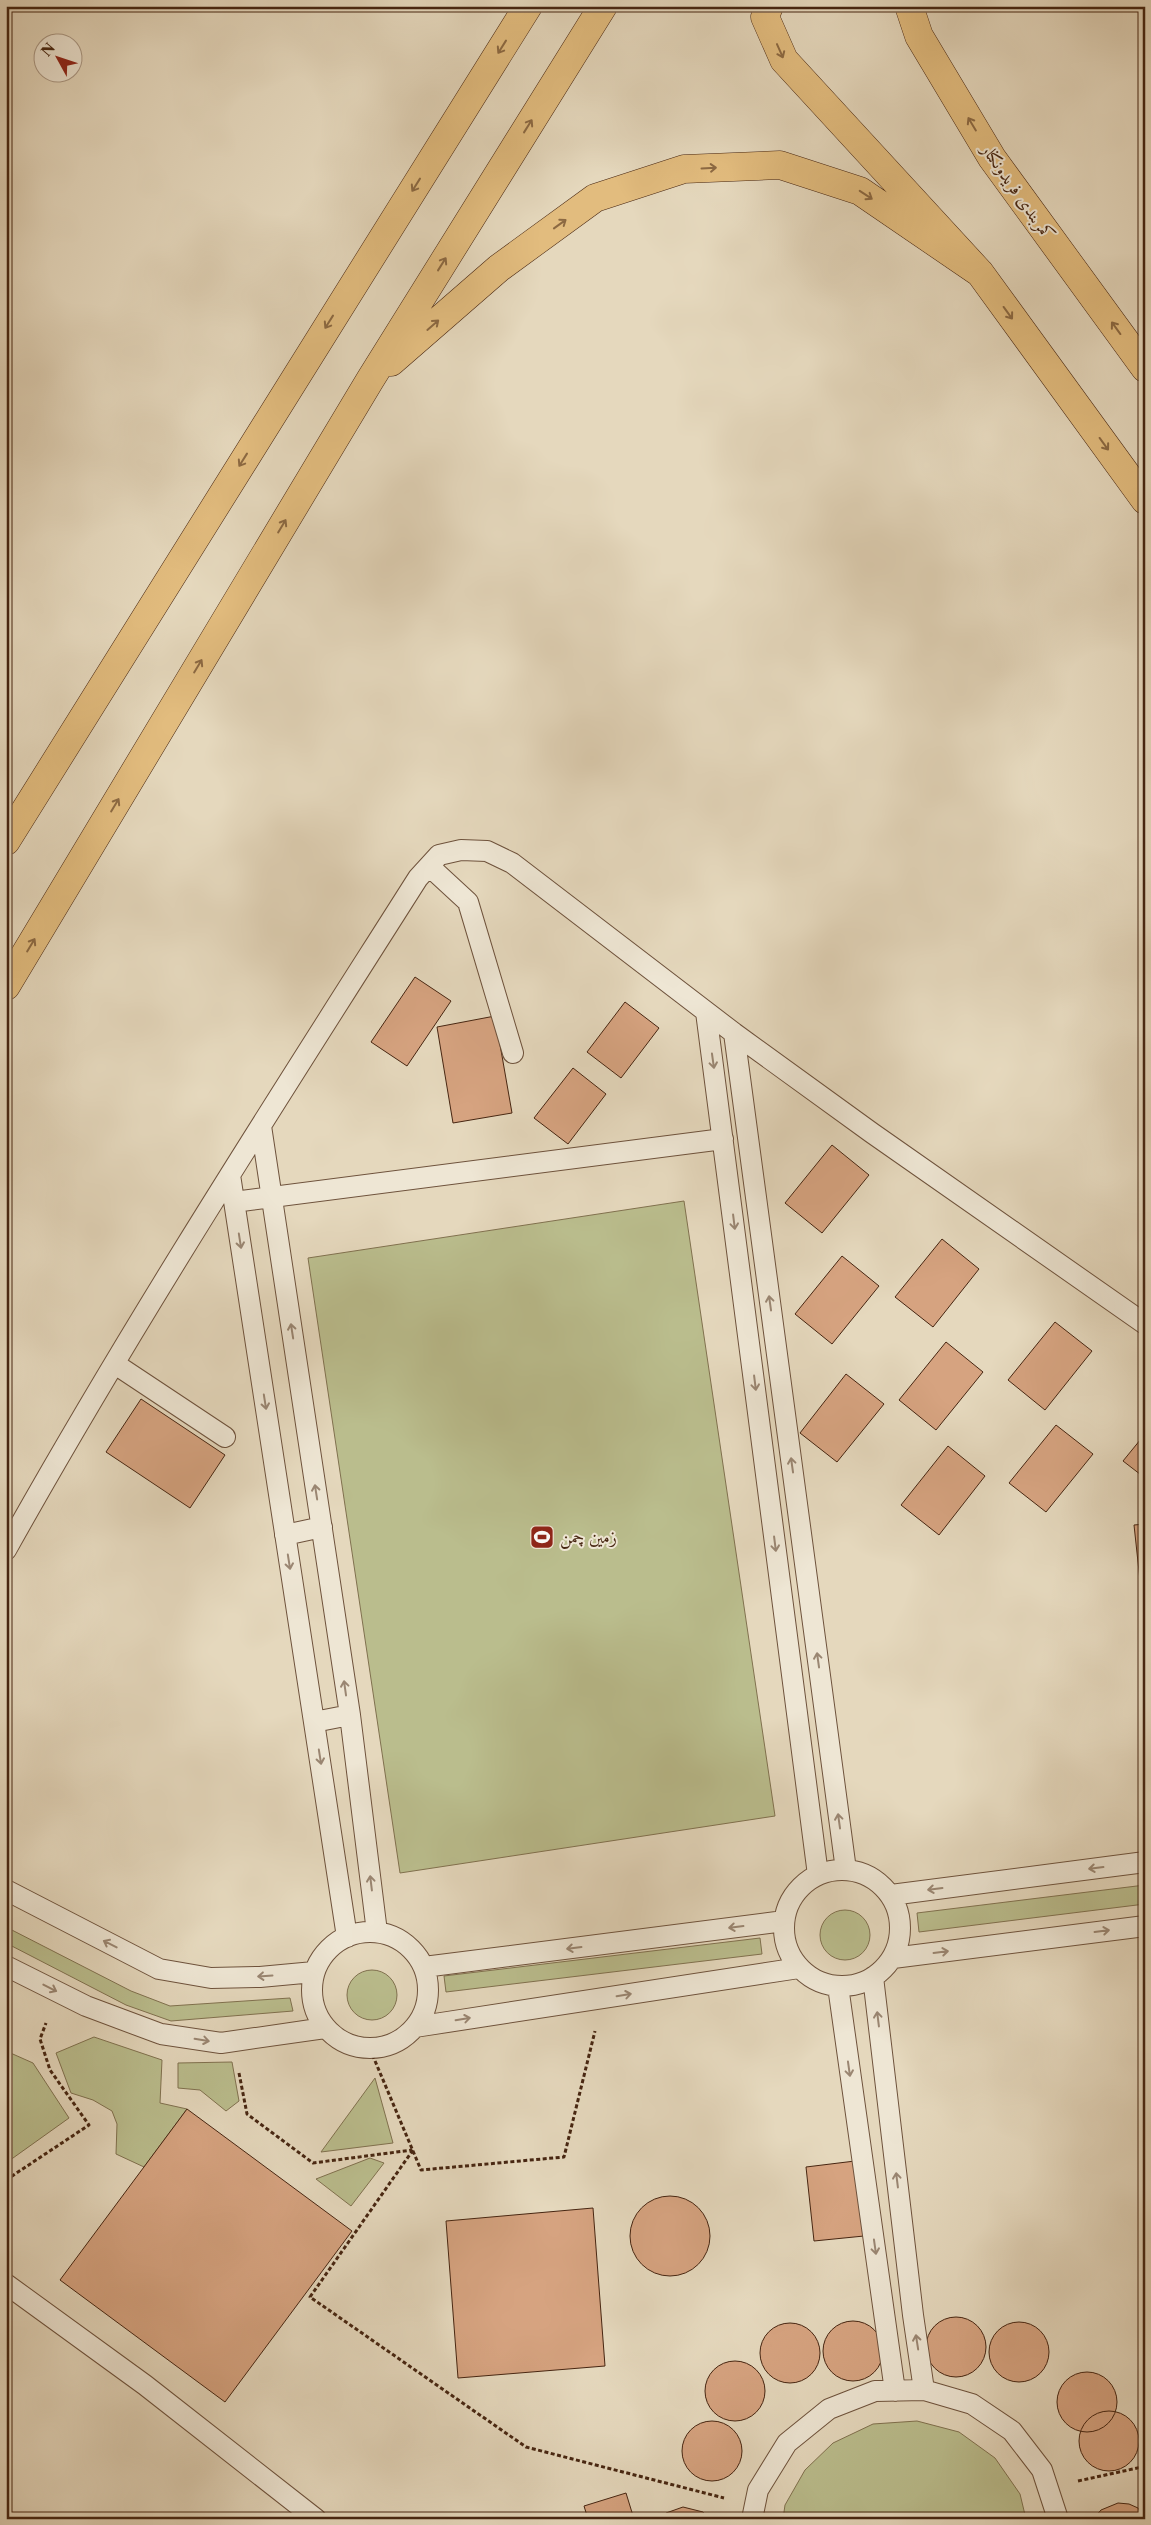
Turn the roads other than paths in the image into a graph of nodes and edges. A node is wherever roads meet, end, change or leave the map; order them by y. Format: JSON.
{"nodes":[{"id":1,"x":528,"y":6,"type":"edge"},
{"id":2,"x":603,"y":6,"type":"edge"},
{"id":3,"x":770,"y":6,"type":"edge"},
{"id":4,"x":892,"y":6,"type":"edge"},
{"id":5,"x":910,"y":6,"type":"edge"},
{"id":6,"x":919,"y":36,"type":"junction"},
{"id":7,"x":980,"y":273,"type":"junction"},
{"id":8,"x":1145,"y":368,"type":"edge"},
{"id":9,"x":370,"y":380,"type":"junction"},
{"id":10,"x":1145,"y":500,"type":"edge"},
{"id":11,"x":6,"y":841,"type":"edge"},
{"id":12,"x":430,"y":866,"type":"junction"},
{"id":13,"x":6,"y":986,"type":"edge"},
{"id":14,"x":706,"y":1012,"type":"junction"},
{"id":15,"x":734,"y":1033,"type":"junction"},
{"id":16,"x":513,"y":1053,"type":"dead end"},
{"id":17,"x":261,"y":1126,"type":"junction"},
{"id":18,"x":723,"y":1139,"type":"junction"},
{"id":19,"x":230,"y":1175,"type":"junction"},
{"id":20,"x":272,"y":1198,"type":"junction"},
{"id":21,"x":234,"y":1202,"type":"junction"},
{"id":22,"x":1145,"y":1324,"type":"edge"},
{"id":23,"x":115,"y":1364,"type":"junction"},
{"id":24,"x":225,"y":1437,"type":"dead end"},
{"id":25,"x":795,"y":1491,"type":"junction"},
{"id":26,"x":769,"y":1495,"type":"junction"},
{"id":27,"x":322,"y":1527,"type":"junction"},
{"id":28,"x":285,"y":1535,"type":"junction"},
{"id":29,"x":6,"y":1550,"type":"edge"},
{"id":30,"x":350,"y":1715,"type":"junction"},
{"id":31,"x":825,"y":1718,"type":"junction"},
{"id":32,"x":314,"y":1722,"type":"junction"},
{"id":33,"x":798,"y":1723,"type":"junction"},
{"id":34,"x":1145,"y":1862,"type":"edge"},
{"id":35,"x":846,"y":1870,"type":"junction"},
{"id":36,"x":818,"y":1875,"type":"junction"},
{"id":37,"x":6,"y":1890,"type":"edge"},
{"id":38,"x":890,"y":1895,"type":"junction"},
{"id":39,"x":784,"y":1921,"type":"junction"},
{"id":40,"x":1145,"y":1926,"type":"edge"},
{"id":41,"x":378,"y":1932,"type":"junction"},
{"id":42,"x":347,"y":1937,"type":"junction"},
{"id":43,"x":893,"y":1958,"type":"junction"},
{"id":44,"x":6,"y":1966,"type":"edge"},
{"id":45,"x":424,"y":1967,"type":"junction"},
{"id":46,"x":799,"y":1968,"type":"junction"},
{"id":47,"x":314,"y":1972,"type":"junction"},
{"id":48,"x":873,"y":1977,"type":"junction"},
{"id":49,"x":838,"y":1986,"type":"junction"},
{"id":50,"x":415,"y":2027,"type":"junction"},
{"id":51,"x":324,"y":2028,"type":"junction"},
{"id":52,"x":6,"y":2284,"type":"edge"},
{"id":53,"x":924,"y":2390,"type":"junction"},
{"id":54,"x":895,"y":2391,"type":"junction"},
{"id":55,"x":754,"y":2512,"type":"edge"},
{"id":56,"x":316,"y":2519,"type":"edge"},
{"id":57,"x":1058,"y":2519,"type":"edge"}],
"edges":[{"from":1,"to":11,"type":"highway","one_way":true},
{"from":9,"to":2,"type":"highway","one_way":true},
{"from":3,"to":7,"type":"highway","one_way":true},
{"from":4,"to":6,"type":"highway"},
{"from":5,"to":6,"type":"highway","name":"کمربندی فریدونکنار"},
{"from":8,"to":6,"type":"highway","name":"کمربندی فریدونکنار","one_way":true},
{"from":9,"to":7,"type":"highway","one_way":true},
{"from":7,"to":10,"type":"highway","one_way":true},
{"from":13,"to":9,"type":"highway","one_way":true},
{"from":12,"to":14,"type":"lane"},
{"from":12,"to":16,"type":"lane"},
{"from":12,"to":17,"type":"lane"},
{"from":14,"to":15,"type":"lane"},
{"from":14,"to":18,"type":"lane","one_way":true},
{"from":15,"to":22,"type":"lane"},
{"from":25,"to":15,"type":"lane","one_way":true},
{"from":17,"to":19,"type":"lane"},
{"from":17,"to":20,"type":"lane"},
{"from":18,"to":20,"type":"lane"},
{"from":18,"to":26,"type":"lane","one_way":true},
{"from":19,"to":21,"type":"lane"},
{"from":19,"to":23,"type":"lane"},
{"from":20,"to":21,"type":"lane"},
{"from":27,"to":20,"type":"lane","one_way":true},
{"from":21,"to":28,"type":"lane","one_way":true},
{"from":23,"to":24,"type":"lane"},
{"from":23,"to":29,"type":"lane"},
{"from":25,"to":26,"type":"lane"},
{"from":31,"to":25,"type":"lane","one_way":true},
{"from":26,"to":33,"type":"lane","one_way":true},
{"from":27,"to":28,"type":"lane"},
{"from":30,"to":27,"type":"lane","one_way":true},
{"from":28,"to":32,"type":"lane","one_way":true},
{"from":30,"to":32,"type":"lane"},
{"from":41,"to":30,"type":"lane","one_way":true},
{"from":31,"to":33,"type":"lane"},
{"from":35,"to":31,"type":"lane","one_way":true},
{"from":32,"to":42,"type":"lane","one_way":true},
{"from":33,"to":36,"type":"lane"},
{"from":34,"to":38,"type":"lane","one_way":true},
{"from":35,"to":36,"type":"lane"},
{"from":35,"to":38,"type":"lane"},
{"from":36,"to":39,"type":"lane"},
{"from":47,"to":37,"type":"lane","one_way":true},
{"from":38,"to":43,"type":"lane"},
{"from":39,"to":45,"type":"lane","one_way":true},
{"from":39,"to":46,"type":"lane"},
{"from":43,"to":40,"type":"lane","one_way":true},
{"from":41,"to":42,"type":"lane"},
{"from":41,"to":45,"type":"lane"},
{"from":42,"to":47,"type":"lane"},
{"from":43,"to":48,"type":"lane"},
{"from":44,"to":51,"type":"lane","one_way":true},
{"from":45,"to":50,"type":"lane"},
{"from":46,"to":49,"type":"lane"},
{"from":50,"to":46,"type":"lane","one_way":true},
{"from":47,"to":51,"type":"lane"},
{"from":48,"to":49,"type":"lane"},
{"from":53,"to":48,"type":"lane","one_way":true},
{"from":49,"to":54,"type":"lane","one_way":true},
{"from":50,"to":51,"type":"lane"},
{"from":52,"to":56,"type":"lane"},
{"from":53,"to":54,"type":"lane"},
{"from":53,"to":57,"type":"lane"},
{"from":54,"to":55,"type":"lane"}]}
